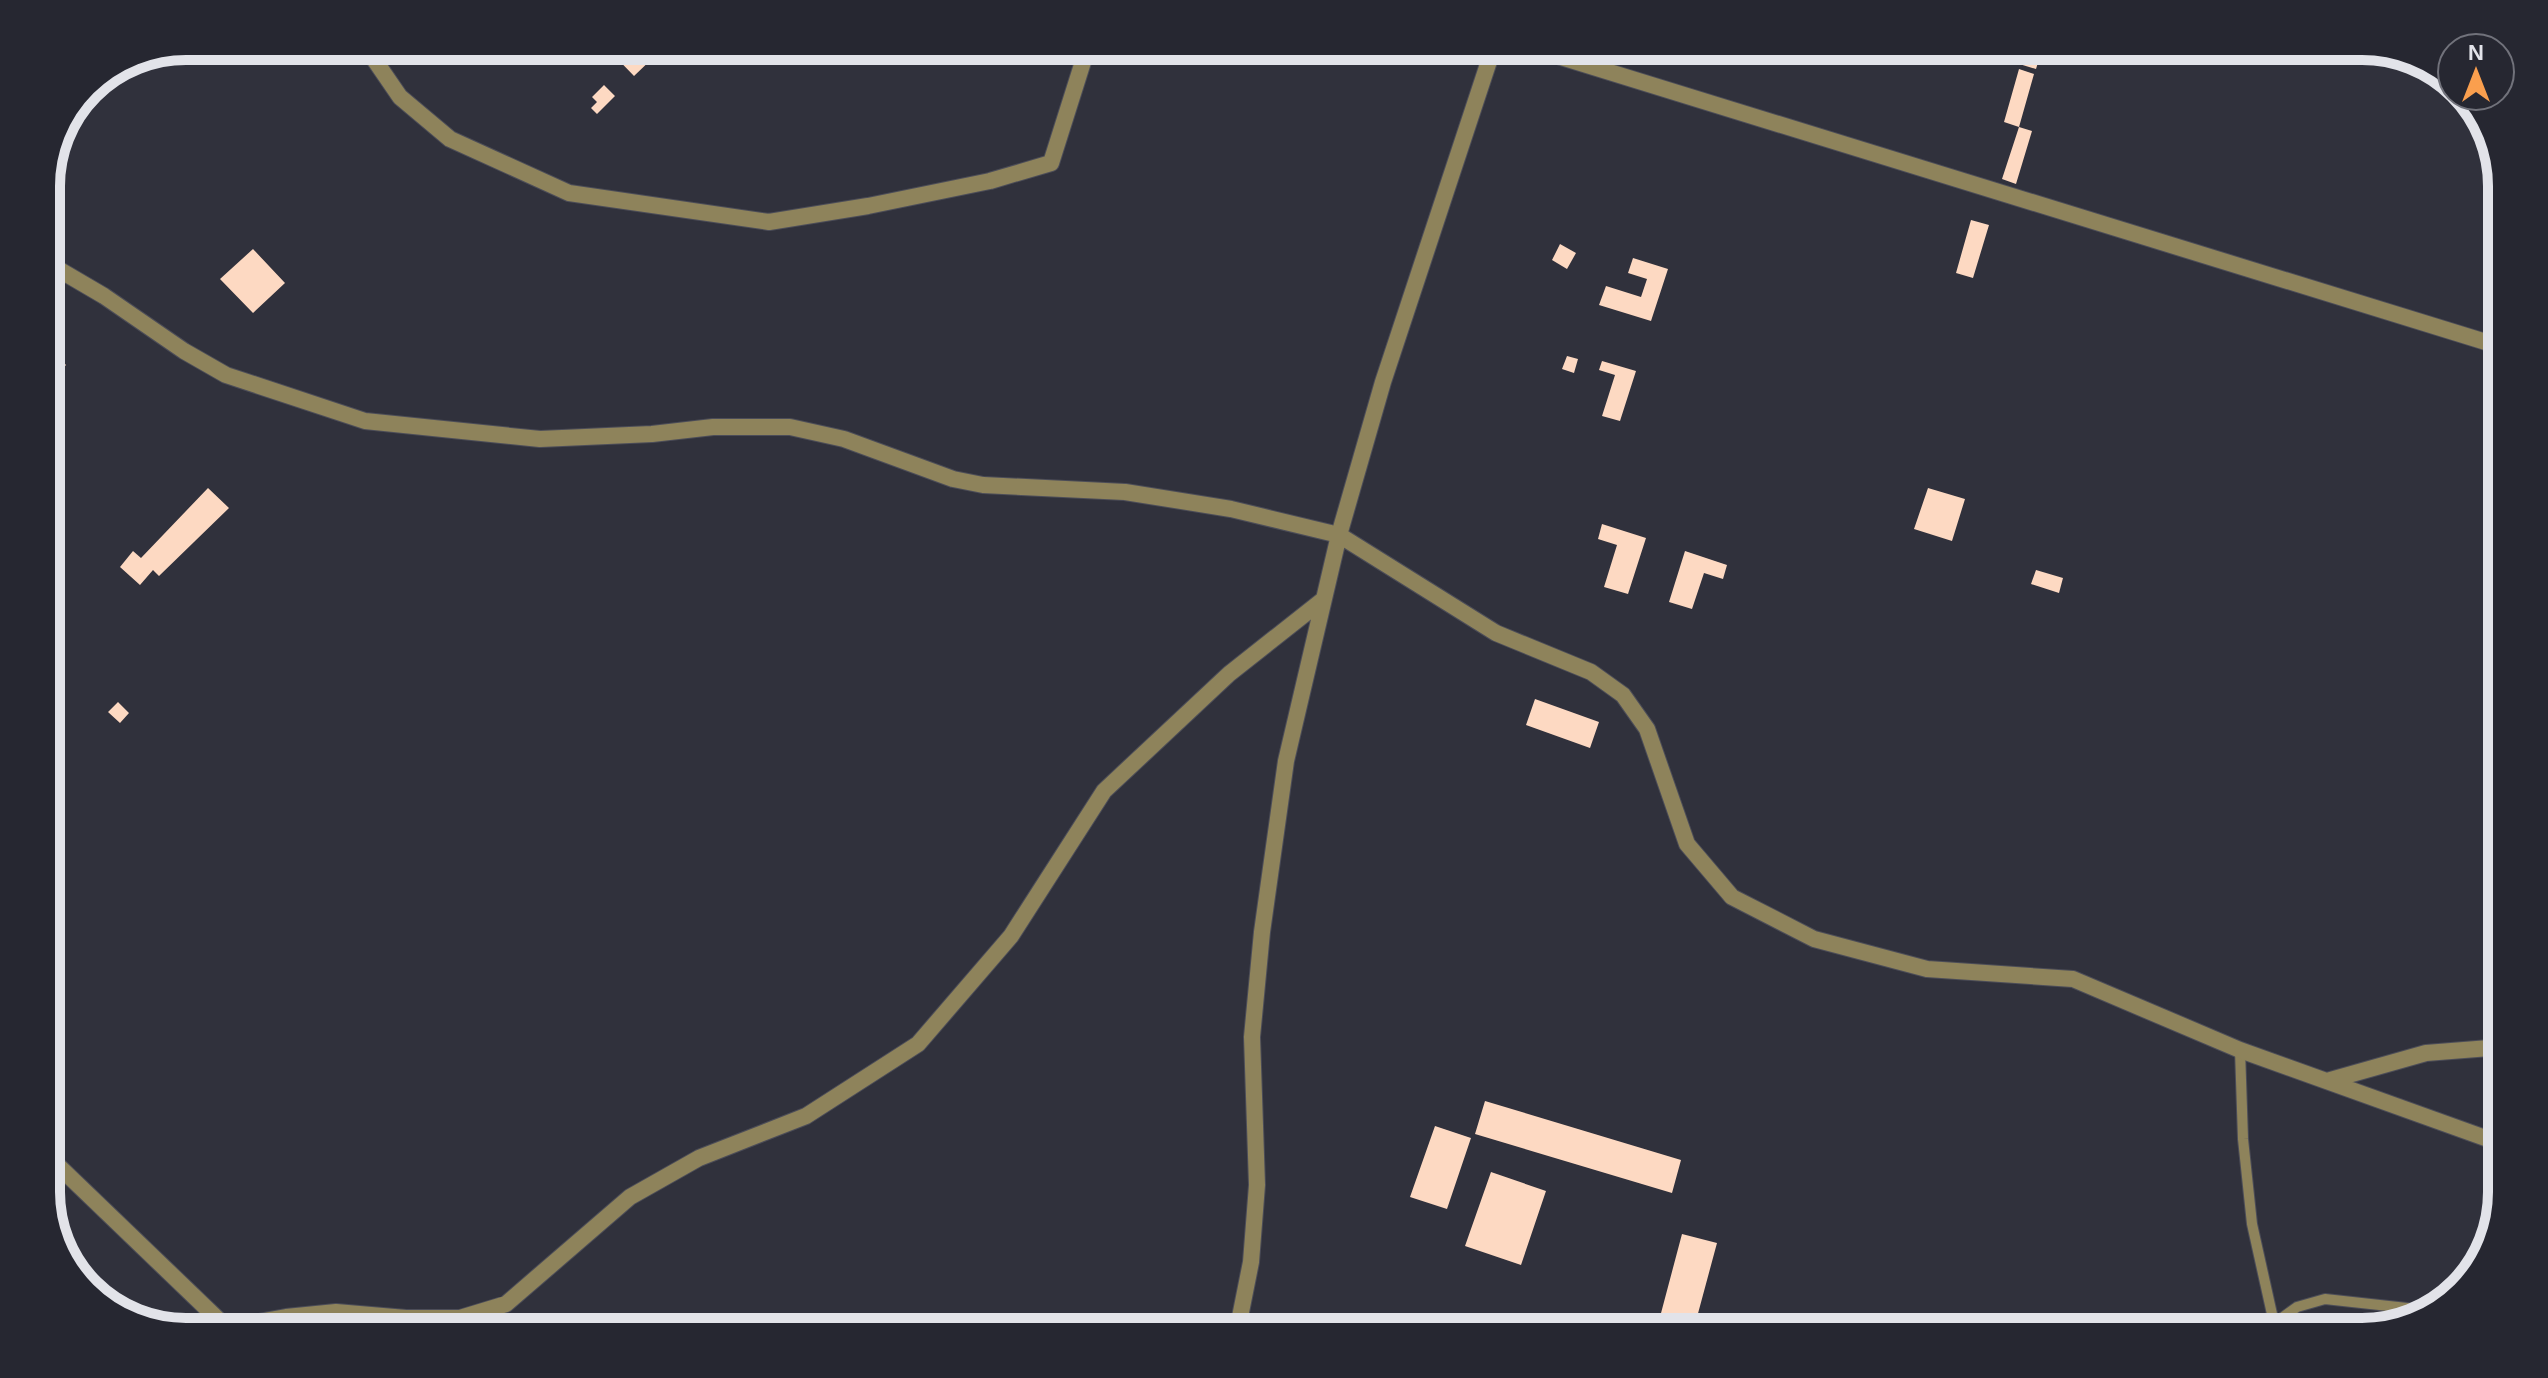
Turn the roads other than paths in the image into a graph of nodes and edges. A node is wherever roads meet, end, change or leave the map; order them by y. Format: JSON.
{"nodes":[{"id":1,"x":375,"y":60,"type":"edge"},
{"id":2,"x":1084,"y":60,"type":"edge"},
{"id":3,"x":1489,"y":60,"type":"edge"},
{"id":4,"x":1570,"y":60,"type":"edge"},
{"id":5,"x":60,"y":270,"type":"edge"},
{"id":6,"x":2488,"y":343,"type":"edge"},
{"id":7,"x":1339,"y":535,"type":"junction"},
{"id":8,"x":1324,"y":599,"type":"junction"},
{"id":9,"x":2488,"y":1048,"type":"edge"},
{"id":10,"x":2240,"y":1050,"type":"junction"},
{"id":11,"x":2327,"y":1081,"type":"junction"},
{"id":12,"x":2488,"y":1139,"type":"edge"},
{"id":13,"x":60,"y":1168,"type":"edge"},
{"id":14,"x":2410,"y":1308,"type":"edge"},
{"id":15,"x":210,"y":1318,"type":"edge"},
{"id":16,"x":281,"y":1318,"type":"edge"},
{"id":17,"x":406,"y":1318,"type":"edge"},
{"id":18,"x":406,"y":1318,"type":"edge"},
{"id":19,"x":460,"y":1318,"type":"edge"},
{"id":20,"x":460,"y":1318,"type":"edge"},
{"id":21,"x":1240,"y":1318,"type":"edge"},
{"id":22,"x":2274,"y":1318,"type":"edge"},
{"id":23,"x":2286,"y":1318,"type":"edge"}],
"edges":[{"from":1,"to":2,"type":"street"},
{"from":3,"to":7,"type":"street"},
{"from":4,"to":6,"type":"street"},
{"from":5,"to":7,"type":"street"},
{"from":7,"to":8,"type":"street"},
{"from":7,"to":10,"type":"street"},
{"from":8,"to":19,"type":"street"},
{"from":8,"to":21,"type":"street"},
{"from":9,"to":11,"type":"street"},
{"from":10,"to":11,"type":"street"},
{"from":10,"to":22,"type":"lane"},
{"from":11,"to":12,"type":"street"},
{"from":13,"to":15,"type":"street"},
{"from":14,"to":23,"type":"lane"},
{"from":16,"to":18,"type":"street"},
{"from":17,"to":20,"type":"street"}]}
